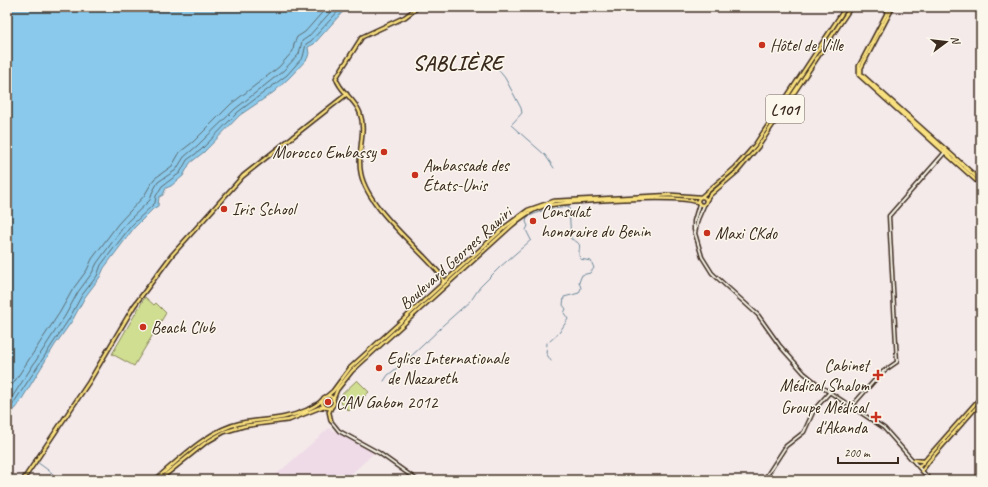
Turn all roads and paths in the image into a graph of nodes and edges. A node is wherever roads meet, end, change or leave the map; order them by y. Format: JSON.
{"nodes":[{"id":1,"x":418,"y":7,"type":"edge"},
{"id":2,"x":846,"y":7,"type":"edge"},
{"id":3,"x":850,"y":7,"type":"edge"},
{"id":4,"x":891,"y":7,"type":"edge"},
{"id":5,"x":347,"y":94,"type":"junction"},
{"id":6,"x":946,"y":152,"type":"junction"},
{"id":7,"x":981,"y":181,"type":"edge"},
{"id":8,"x":981,"y":185,"type":"edge"},
{"id":9,"x":701,"y":197,"type":"junction"},
{"id":10,"x":706,"y":202,"type":"junction"},
{"id":11,"x":699,"y":203,"type":"junction"},
{"id":12,"x":695,"y":234,"type":"junction"},
{"id":13,"x":442,"y":277,"type":"junction"},
{"id":14,"x":450,"y":278,"type":"junction"},
{"id":15,"x":443,"y":285,"type":"junction"},
{"id":16,"x":830,"y":393,"type":"junction"},
{"id":17,"x":327,"y":396,"type":"junction"},
{"id":18,"x":981,"y":397,"type":"edge"},
{"id":19,"x":322,"y":400,"type":"junction"},
{"id":20,"x":334,"y":400,"type":"junction"},
{"id":21,"x":981,"y":402,"type":"edge"},
{"id":22,"x":332,"y":406,"type":"junction"},
{"id":23,"x":852,"y":406,"type":"junction"},
{"id":24,"x":325,"y":407,"type":"junction"},
{"id":25,"x":331,"y":421,"type":"junction"},
{"id":26,"x":913,"y":460,"type":"junction"},
{"id":27,"x":924,"y":461,"type":"junction"},
{"id":28,"x":919,"y":467,"type":"junction"},
{"id":29,"x":922,"y":471,"type":"junction"},
{"id":30,"x":23,"y":480,"type":"edge"},
{"id":31,"x":155,"y":480,"type":"edge"},
{"id":32,"x":160,"y":480,"type":"edge"},
{"id":33,"x":417,"y":480,"type":"edge"},
{"id":34,"x":764,"y":480,"type":"edge"},
{"id":35,"x":930,"y":480,"type":"edge"}],
"edges":[{"from":1,"to":5,"type":"main road"},
{"from":2,"to":9,"type":"main road","number":"L101"},
{"from":3,"to":10,"type":"main road","number":"L101"},
{"from":4,"to":6,"type":"main road"},
{"from":5,"to":13,"type":"main road"},
{"from":5,"to":30,"type":"main road"},
{"from":6,"to":7,"type":"main road"},
{"from":6,"to":8,"type":"main road"},
{"from":6,"to":23,"type":"street"},
{"from":9,"to":10,"type":"main road"},
{"from":9,"to":11,"type":"main road"},
{"from":9,"to":14,"type":"main road","name":"Boulevard Georges Rawiri"},
{"from":10,"to":11,"type":"main road"},
{"from":10,"to":12,"type":"street"},
{"from":11,"to":12,"type":"street"},
{"from":11,"to":20,"type":"main road","name":"Boulevard Georges Rawiri"},
{"from":12,"to":16,"type":"street"},
{"from":13,"to":14,"type":"main road"},
{"from":13,"to":15,"type":"main road"},
{"from":14,"to":15,"type":"main road","name":"Boulevard Georges Rawiri"},
{"from":15,"to":17,"type":"main road","name":"Boulevard Georges Rawiri"},
{"from":16,"to":23,"type":"street"},
{"from":16,"to":34,"type":"street"},
{"from":17,"to":19,"type":"main road","name":"Boulevard Georges Rawiri"},
{"from":17,"to":20,"type":"main road"},
{"from":18,"to":27,"type":"main road"},
{"from":19,"to":24,"type":"main road"},
{"from":19,"to":31,"type":"main road"},
{"from":20,"to":22,"type":"main road","name":"Boulevard Georges Rawiri"},
{"from":21,"to":29,"type":"main road"},
{"from":22,"to":24,"type":"main road"},
{"from":22,"to":25,"type":"main road","name":"Boulevard Georges Rawiri"},
{"from":23,"to":26,"type":"street"},
{"from":24,"to":25,"type":"main road"},
{"from":24,"to":32,"type":"main road"},
{"from":25,"to":33,"type":"street"},
{"from":26,"to":27,"type":"main road"},
{"from":26,"to":28,"type":"street"},
{"from":27,"to":28,"type":"main road"},
{"from":28,"to":29,"type":"street"},
{"from":29,"to":35,"type":"street"}]}
